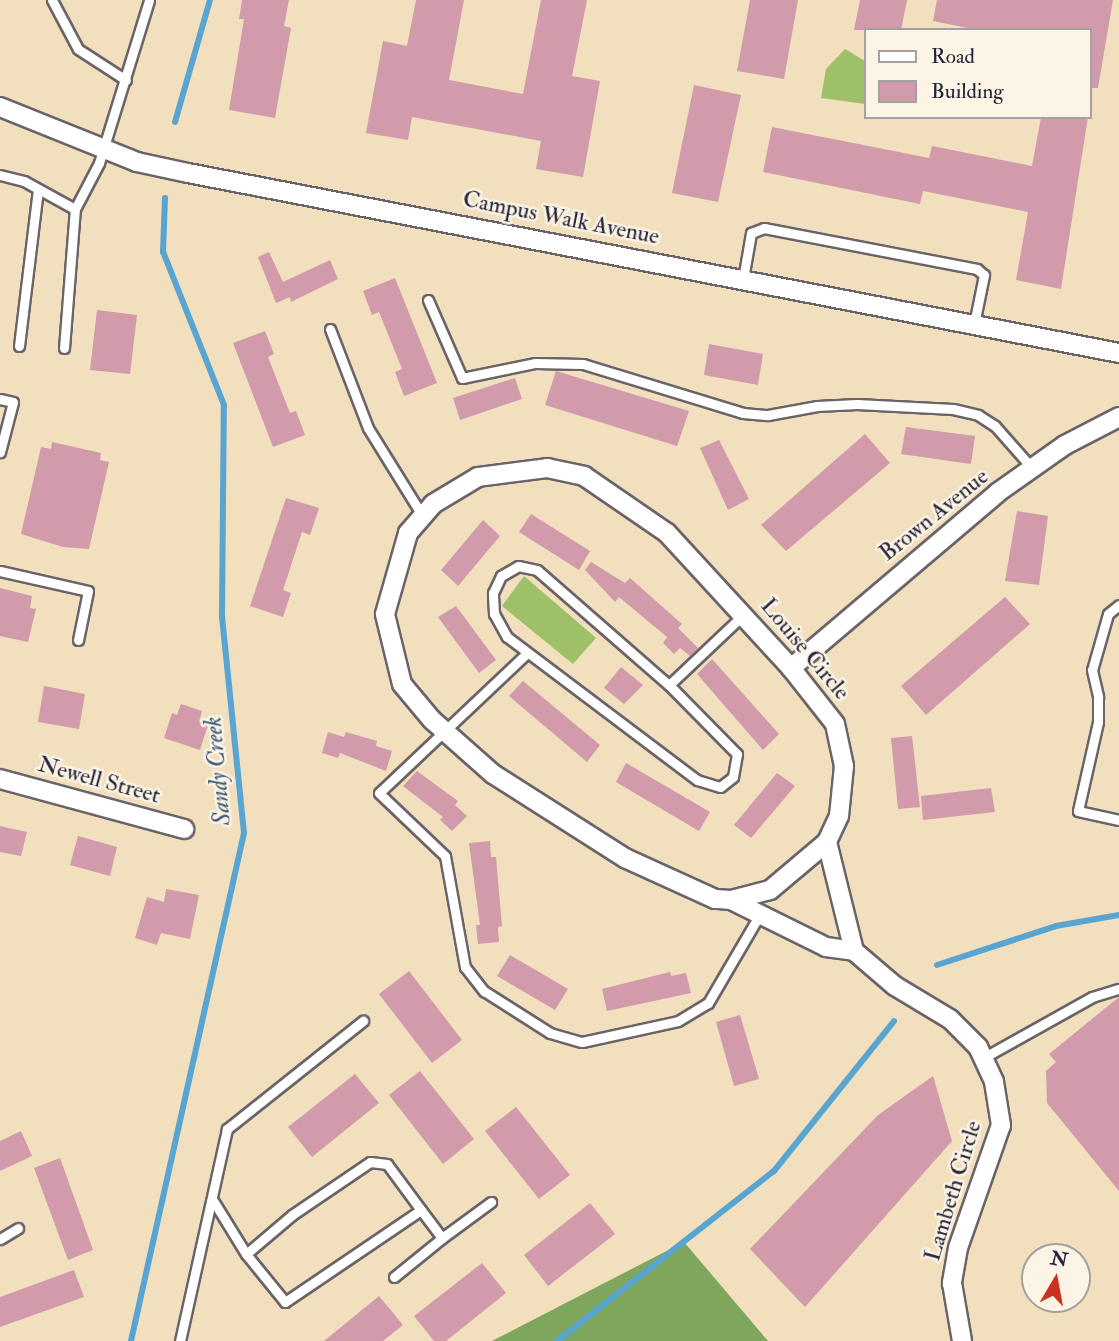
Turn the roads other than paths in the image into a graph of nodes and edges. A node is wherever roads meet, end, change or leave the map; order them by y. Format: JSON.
{"nodes":[{"id":1,"x":52,"y":0,"type":"edge"},
{"id":2,"x":149,"y":0,"type":"edge"},
{"id":3,"x":126,"y":80,"type":"junction"},
{"id":4,"x":0,"y":107,"type":"edge"},
{"id":5,"x":103,"y":148,"type":"junction"},
{"id":6,"x":0,"y":175,"type":"edge"},
{"id":7,"x":38,"y":190,"type":"junction"},
{"id":8,"x":75,"y":209,"type":"junction"},
{"id":9,"x":743,"y":279,"type":"junction"},
{"id":10,"x":428,"y":300,"type":"dead end"},
{"id":11,"x":974,"y":324,"type":"junction"},
{"id":12,"x":330,"y":329,"type":"dead end"},
{"id":13,"x":19,"y":346,"type":"dead end"},
{"id":14,"x":65,"y":348,"type":"dead end"},
{"id":15,"x":1119,"y":353,"type":"edge"},
{"id":16,"x":0,"y":399,"type":"edge"},
{"id":17,"x":1119,"y":417,"type":"edge"},
{"id":18,"x":0,"y":452,"type":"edge"},
{"id":19,"x":1032,"y":468,"type":"junction"},
{"id":20,"x":422,"y":515,"type":"junction"},
{"id":21,"x":0,"y":571,"type":"edge"},
{"id":22,"x":1119,"y":605,"type":"edge"},
{"id":23,"x":744,"y":614,"type":"junction"},
{"id":24,"x":78,"y":640,"type":"dead end"},
{"id":25,"x":526,"y":654,"type":"junction"},
{"id":26,"x":792,"y":667,"type":"junction"},
{"id":27,"x":669,"y":685,"type":"junction"},
{"id":28,"x":444,"y":730,"type":"junction"},
{"id":29,"x":0,"y":779,"type":"edge"},
{"id":30,"x":1119,"y":820,"type":"edge"},
{"id":31,"x":184,"y":829,"type":"dead end"},
{"id":32,"x":827,"y":842,"type":"junction"},
{"id":33,"x":731,"y":900,"type":"junction"},
{"id":34,"x":760,"y":914,"type":"junction"},
{"id":35,"x":854,"y":951,"type":"junction"},
{"id":36,"x":1119,"y":989,"type":"edge"},
{"id":37,"x":363,"y":1021,"type":"dead end"},
{"id":38,"x":983,"y":1058,"type":"junction"},
{"id":39,"x":214,"y":1202,"type":"junction"},
{"id":40,"x":491,"y":1202,"type":"dead end"},
{"id":41,"x":421,"y":1210,"type":"junction"},
{"id":42,"x":18,"y":1228,"type":"dead end"},
{"id":43,"x":442,"y":1238,"type":"junction"},
{"id":44,"x":0,"y":1239,"type":"edge"},
{"id":45,"x":246,"y":1254,"type":"junction"},
{"id":46,"x":394,"y":1277,"type":"dead end"},
{"id":47,"x":180,"y":1341,"type":"edge"},
{"id":48,"x":962,"y":1341,"type":"edge"}],
"edges":[{"from":1,"to":3,"type":"lane"},
{"from":2,"to":3,"type":"lane"},
{"from":3,"to":5,"type":"lane"},
{"from":4,"to":5,"type":"street","name":"Campus Walk Avenue"},
{"from":5,"to":8,"type":"lane"},
{"from":5,"to":9,"type":"street","name":"Campus Walk Avenue"},
{"from":6,"to":7,"type":"lane"},
{"from":7,"to":8,"type":"lane"},
{"from":7,"to":13,"type":"lane"},
{"from":8,"to":14,"type":"lane"},
{"from":9,"to":11,"type":"street","name":"Campus Walk Avenue"},
{"from":9,"to":11,"type":"lane"},
{"from":10,"to":19,"type":"lane"},
{"from":11,"to":15,"type":"street","name":"Campus Walk Avenue"},
{"from":12,"to":20,"type":"lane"},
{"from":16,"to":18,"type":"lane"},
{"from":17,"to":19,"type":"street","name":"Brown Avenue"},
{"from":19,"to":26,"type":"street","name":"Brown Avenue"},
{"from":20,"to":23,"type":"street","name":"Louise Circle"},
{"from":20,"to":28,"type":"street","name":"Louise Circle"},
{"from":21,"to":24,"type":"lane"},
{"from":22,"to":30,"type":"lane"},
{"from":23,"to":26,"type":"street","name":"Louise Circle"},
{"from":23,"to":27,"type":"lane"},
{"from":25,"to":27,"type":"lane"},
{"from":25,"to":27,"type":"lane"},
{"from":25,"to":28,"type":"lane"},
{"from":26,"to":32,"type":"street","name":"Louise Circle"},
{"from":28,"to":33,"type":"street","name":"Louise Circle"},
{"from":28,"to":34,"type":"lane"},
{"from":29,"to":31,"type":"street","name":"Newell Street"},
{"from":32,"to":33,"type":"street","name":"Louise Circle"},
{"from":32,"to":35,"type":"street"},
{"from":33,"to":34,"type":"street","name":"Lambeth Circle"},
{"from":34,"to":35,"type":"street","name":"Lambeth Circle"},
{"from":35,"to":38,"type":"street","name":"Lambeth Circle"},
{"from":36,"to":38,"type":"lane"},
{"from":37,"to":39,"type":"lane"},
{"from":38,"to":48,"type":"street","name":"Lambeth Circle"},
{"from":39,"to":45,"type":"lane"},
{"from":39,"to":47,"type":"lane"},
{"from":40,"to":43,"type":"lane"},
{"from":41,"to":43,"type":"lane"},
{"from":41,"to":45,"type":"lane"},
{"from":41,"to":45,"type":"lane"},
{"from":42,"to":44,"type":"lane"},
{"from":43,"to":46,"type":"lane"}]}
